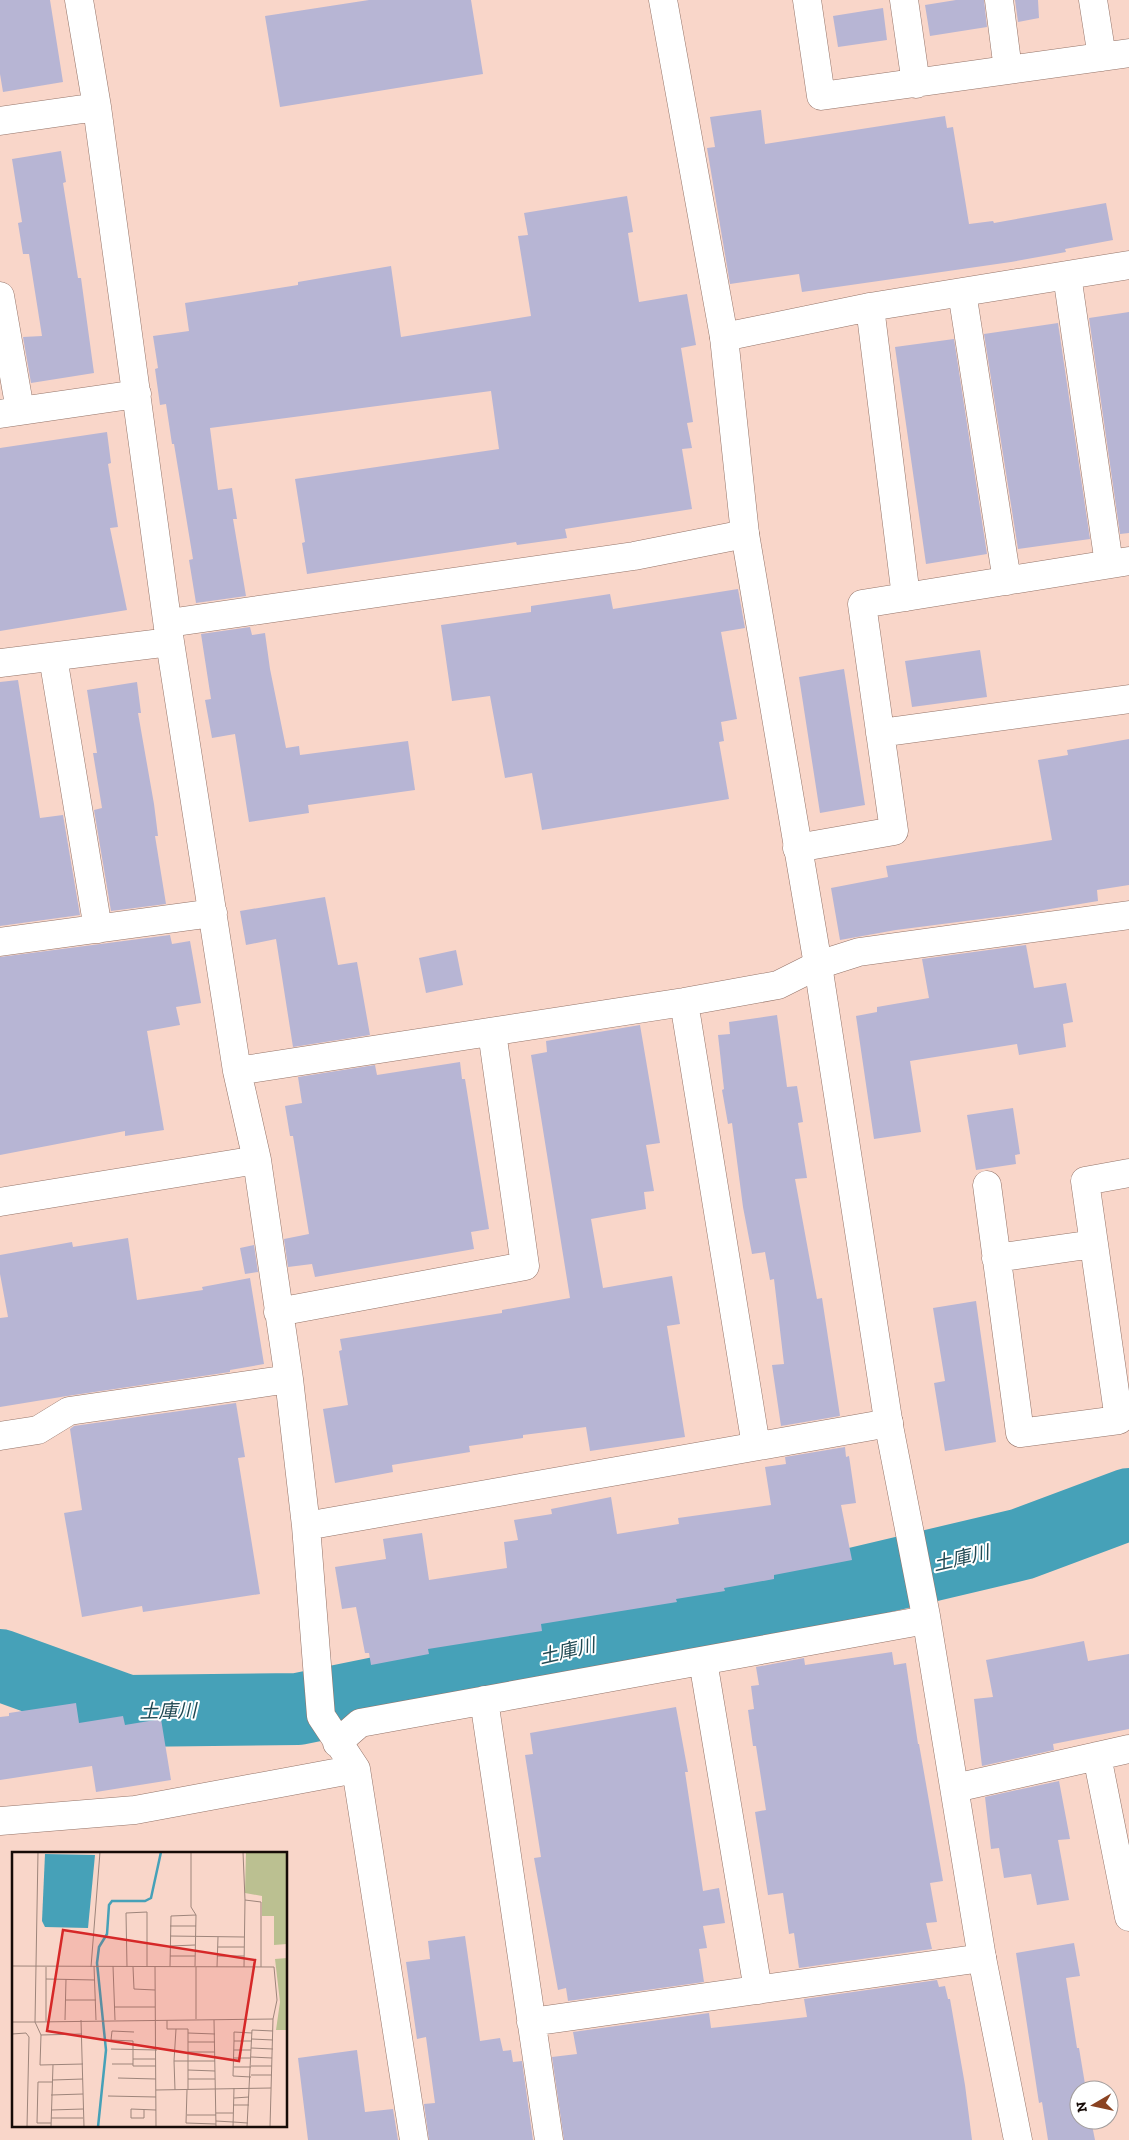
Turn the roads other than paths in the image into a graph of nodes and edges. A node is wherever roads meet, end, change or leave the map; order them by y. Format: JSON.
{"nodes":[{"id":1,"x":79,"y":0,"type":"edge"},
{"id":2,"x":663,"y":0,"type":"edge"},
{"id":3,"x":807,"y":0,"type":"edge"},
{"id":4,"x":904,"y":0,"type":"edge"},
{"id":5,"x":999,"y":0,"type":"edge"},
{"id":6,"x":1093,"y":0,"type":"edge"},
{"id":7,"x":1129,"y":53,"type":"edge"},
{"id":8,"x":1102,"y":57,"type":"junction"},
{"id":9,"x":1008,"y":70,"type":"junction"},
{"id":10,"x":916,"y":84,"type":"junction"},
{"id":11,"x":97,"y":107,"type":"junction"},
{"id":12,"x":0,"y":121,"type":"edge"},
{"id":13,"x":1129,"y":265,"type":"edge"},
{"id":14,"x":1067,"y":275,"type":"junction"},
{"id":15,"x":962,"y":292,"type":"junction"},
{"id":16,"x":0,"y":296,"type":"edge"},
{"id":17,"x":870,"y":307,"type":"junction"},
{"id":18,"x":724,"y":337,"type":"junction"},
{"id":19,"x":136,"y":394,"type":"junction"},
{"id":20,"x":10,"y":412,"type":"edge"},
{"id":21,"x":745,"y":534,"type":"junction"},
{"id":22,"x":1119,"y":563,"type":"edge"},
{"id":23,"x":1007,"y":581,"type":"junction"},
{"id":24,"x":906,"y":597,"type":"junction"},
{"id":25,"x":170,"y":632,"type":"junction"},
{"id":26,"x":53,"y":657,"type":"junction"},
{"id":27,"x":0,"y":663,"type":"edge"},
{"id":28,"x":1129,"y":699,"type":"edge"},
{"id":29,"x":880,"y":733,"type":"junction"},
{"id":30,"x":797,"y":848,"type":"junction"},
{"id":31,"x":213,"y":913,"type":"junction"},
{"id":32,"x":1129,"y":915,"type":"edge"},
{"id":33,"x":98,"y":929,"type":"junction"},
{"id":34,"x":0,"y":942,"type":"edge"},
{"id":35,"x":818,"y":965,"type":"junction"},
{"id":36,"x":684,"y":1002,"type":"junction"},
{"id":37,"x":492,"y":1032,"type":"junction"},
{"id":38,"x":237,"y":1071,"type":"junction"},
{"id":39,"x":257,"y":1160,"type":"junction"},
{"id":40,"x":1129,"y":1173,"type":"edge"},
{"id":41,"x":987,"y":1185,"type":"dead end"},
{"id":42,"x":0,"y":1202,"type":"edge"},
{"id":43,"x":1094,"y":1244,"type":"junction"},
{"id":44,"x":996,"y":1258,"type":"junction"},
{"id":45,"x":278,"y":1312,"type":"junction"},
{"id":46,"x":289,"y":1379,"type":"junction"},
{"id":47,"x":889,"y":1424,"type":"junction"},
{"id":48,"x":0,"y":1436,"type":"edge"},
{"id":49,"x":756,"y":1446,"type":"junction"},
{"id":50,"x":306,"y":1526,"type":"junction"},
{"id":51,"x":926,"y":1618,"type":"junction"},
{"id":52,"x":703,"y":1661,"type":"junction"},
{"id":53,"x":484,"y":1700,"type":"junction"},
{"id":54,"x":337,"y":1743,"type":"junction"},
{"id":55,"x":1129,"y":1750,"type":"edge"},
{"id":56,"x":1098,"y":1756,"type":"junction"},
{"id":57,"x":356,"y":1769,"type":"junction"},
{"id":58,"x":955,"y":1788,"type":"junction"},
{"id":59,"x":0,"y":1821,"type":"edge"},
{"id":60,"x":1129,"y":1917,"type":"edge"},
{"id":61,"x":982,"y":1958,"type":"junction"},
{"id":62,"x":758,"y":1990,"type":"junction"},
{"id":63,"x":531,"y":2022,"type":"junction"},
{"id":64,"x":414,"y":2140,"type":"edge"},
{"id":65,"x":548,"y":2140,"type":"edge"},
{"id":66,"x":1018,"y":2140,"type":"edge"}],
"edges":[{"from":1,"to":11,"type":"street"},
{"from":2,"to":18,"type":"street"},
{"from":3,"to":10,"type":"street"},
{"from":4,"to":10,"type":"street"},
{"from":5,"to":9,"type":"street"},
{"from":6,"to":8,"type":"street"},
{"from":7,"to":8,"type":"street"},
{"from":8,"to":9,"type":"street"},
{"from":9,"to":10,"type":"street"},
{"from":11,"to":12,"type":"street"},
{"from":11,"to":19,"type":"street"},
{"from":13,"to":14,"type":"street"},
{"from":14,"to":15,"type":"street"},
{"from":14,"to":22,"type":"street"},
{"from":15,"to":17,"type":"street"},
{"from":15,"to":23,"type":"street"},
{"from":16,"to":20,"type":"street"},
{"from":17,"to":18,"type":"street"},
{"from":17,"to":24,"type":"street"},
{"from":18,"to":21,"type":"street"},
{"from":19,"to":20,"type":"street"},
{"from":19,"to":25,"type":"street"},
{"from":21,"to":25,"type":"street"},
{"from":21,"to":30,"type":"street"},
{"from":22,"to":23,"type":"street"},
{"from":23,"to":24,"type":"street"},
{"from":24,"to":29,"type":"street"},
{"from":25,"to":26,"type":"street"},
{"from":25,"to":31,"type":"street"},
{"from":26,"to":27,"type":"street"},
{"from":26,"to":33,"type":"street"},
{"from":28,"to":29,"type":"street"},
{"from":29,"to":30,"type":"street"},
{"from":30,"to":35,"type":"street"},
{"from":31,"to":33,"type":"street"},
{"from":31,"to":38,"type":"street"},
{"from":32,"to":35,"type":"street"},
{"from":33,"to":34,"type":"street"},
{"from":35,"to":36,"type":"street"},
{"from":35,"to":47,"type":"street"},
{"from":36,"to":37,"type":"street"},
{"from":36,"to":49,"type":"street"},
{"from":37,"to":38,"type":"street"},
{"from":37,"to":45,"type":"street"},
{"from":38,"to":39,"type":"street"},
{"from":39,"to":42,"type":"street"},
{"from":39,"to":45,"type":"street"},
{"from":40,"to":43,"type":"street"},
{"from":41,"to":44,"type":"street"},
{"from":43,"to":44,"type":"street"},
{"from":43,"to":44,"type":"street"},
{"from":45,"to":46,"type":"street"},
{"from":46,"to":48,"type":"street"},
{"from":46,"to":50,"type":"street"},
{"from":47,"to":49,"type":"street"},
{"from":47,"to":51,"type":"street"},
{"from":49,"to":50,"type":"street"},
{"from":50,"to":54,"type":"street"},
{"from":51,"to":52,"type":"street"},
{"from":51,"to":58,"type":"street"},
{"from":52,"to":53,"type":"street"},
{"from":52,"to":62,"type":"street"},
{"from":53,"to":54,"type":"street"},
{"from":53,"to":63,"type":"street"},
{"from":54,"to":57,"type":"street"},
{"from":55,"to":56,"type":"street"},
{"from":56,"to":58,"type":"street"},
{"from":56,"to":60,"type":"street"},
{"from":57,"to":59,"type":"street"},
{"from":57,"to":64,"type":"street"},
{"from":58,"to":61,"type":"street"},
{"from":61,"to":62,"type":"street"},
{"from":61,"to":66,"type":"street"},
{"from":62,"to":63,"type":"street"},
{"from":63,"to":65,"type":"street"}]}
